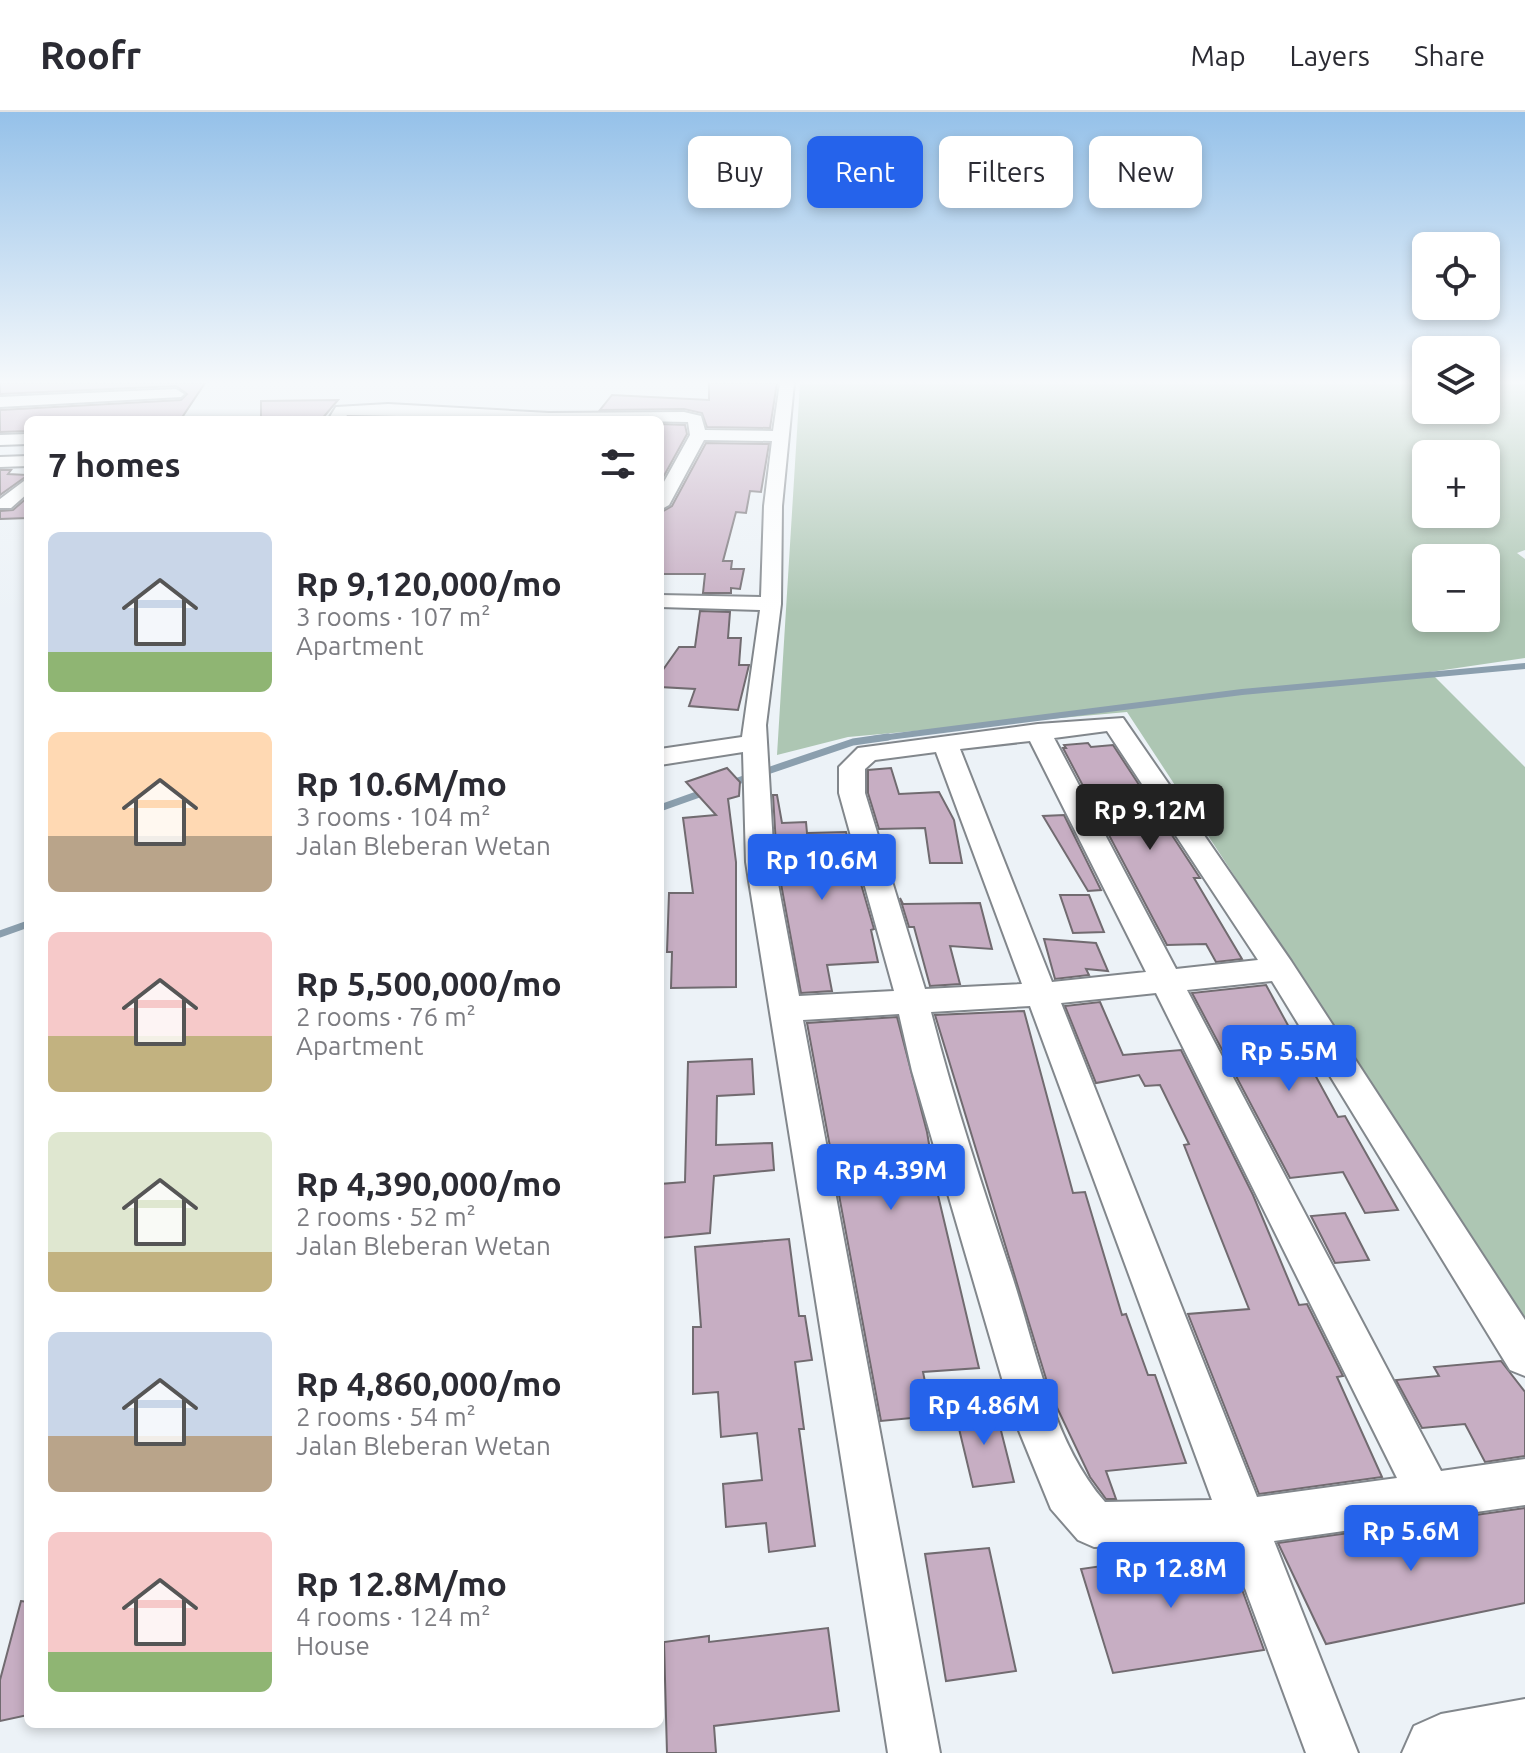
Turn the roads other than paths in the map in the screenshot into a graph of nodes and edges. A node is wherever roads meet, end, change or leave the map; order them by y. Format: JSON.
{"nodes":[{"id":1,"x":685,"y":460,"type":"edge"},
{"id":2,"x":779,"y":460,"type":"edge"},
{"id":3,"x":24,"y":461,"type":"edge"},
{"id":4,"x":0,"y":462,"type":"edge"},
{"id":5,"x":24,"y":483,"type":"edge"},
{"id":6,"x":0,"y":485,"type":"edge"},
{"id":7,"x":24,"y":486,"type":"edge"},
{"id":8,"x":664,"y":498,"type":"edge"},
{"id":9,"x":3,"y":504,"type":"edge"},
{"id":10,"x":24,"y":507,"type":"edge"},
{"id":11,"x":664,"y":601,"type":"edge"},
{"id":12,"x":771,"y":604,"type":"junction"},
{"id":13,"x":1038,"y":731,"type":"junction"},
{"id":14,"x":945,"y":742,"type":"junction"},
{"id":15,"x":753,"y":747,"type":"junction"},
{"id":16,"x":664,"y":757,"type":"edge"},
{"id":17,"x":1280,"y":969,"type":"junction"},
{"id":18,"x":1167,"y":981,"type":"junction"},
{"id":19,"x":1043,"y":994,"type":"junction"},
{"id":20,"x":912,"y":1000,"type":"junction"},
{"id":21,"x":785,"y":1009,"type":"junction"},
{"id":22,"x":1525,"y":1356,"type":"edge"},
{"id":23,"x":1525,"y":1482,"type":"edge"},
{"id":24,"x":1430,"y":1496,"type":"junction"},
{"id":25,"x":1246,"y":1522,"type":"junction"},
{"id":26,"x":1525,"y":1737,"type":"edge"},
{"id":27,"x":914,"y":1753,"type":"edge"},
{"id":28,"x":1332,"y":1753,"type":"edge"},
{"id":29,"x":1441,"y":1753,"type":"edge"}],
"edges":[{"from":1,"to":8,"type":"street"},
{"from":2,"to":12,"type":"street"},
{"from":3,"to":4,"type":"street"},
{"from":5,"to":6,"type":"street"},
{"from":7,"to":9,"type":"street"},
{"from":9,"to":10,"type":"street"},
{"from":11,"to":12,"type":"street"},
{"from":12,"to":15,"type":"street"},
{"from":13,"to":14,"type":"street"},
{"from":13,"to":17,"type":"street"},
{"from":13,"to":18,"type":"street"},
{"from":14,"to":19,"type":"street"},
{"from":14,"to":20,"type":"street"},
{"from":15,"to":16,"type":"street"},
{"from":15,"to":21,"type":"street"},
{"from":17,"to":18,"type":"street"},
{"from":17,"to":22,"type":"street"},
{"from":18,"to":19,"type":"street"},
{"from":18,"to":24,"type":"street"},
{"from":19,"to":20,"type":"street"},
{"from":19,"to":25,"type":"street"},
{"from":20,"to":21,"type":"street"},
{"from":20,"to":25,"type":"street"},
{"from":21,"to":27,"type":"street"},
{"from":23,"to":24,"type":"street"},
{"from":24,"to":25,"type":"street"},
{"from":25,"to":28,"type":"street"},
{"from":26,"to":29,"type":"highway"}]}
